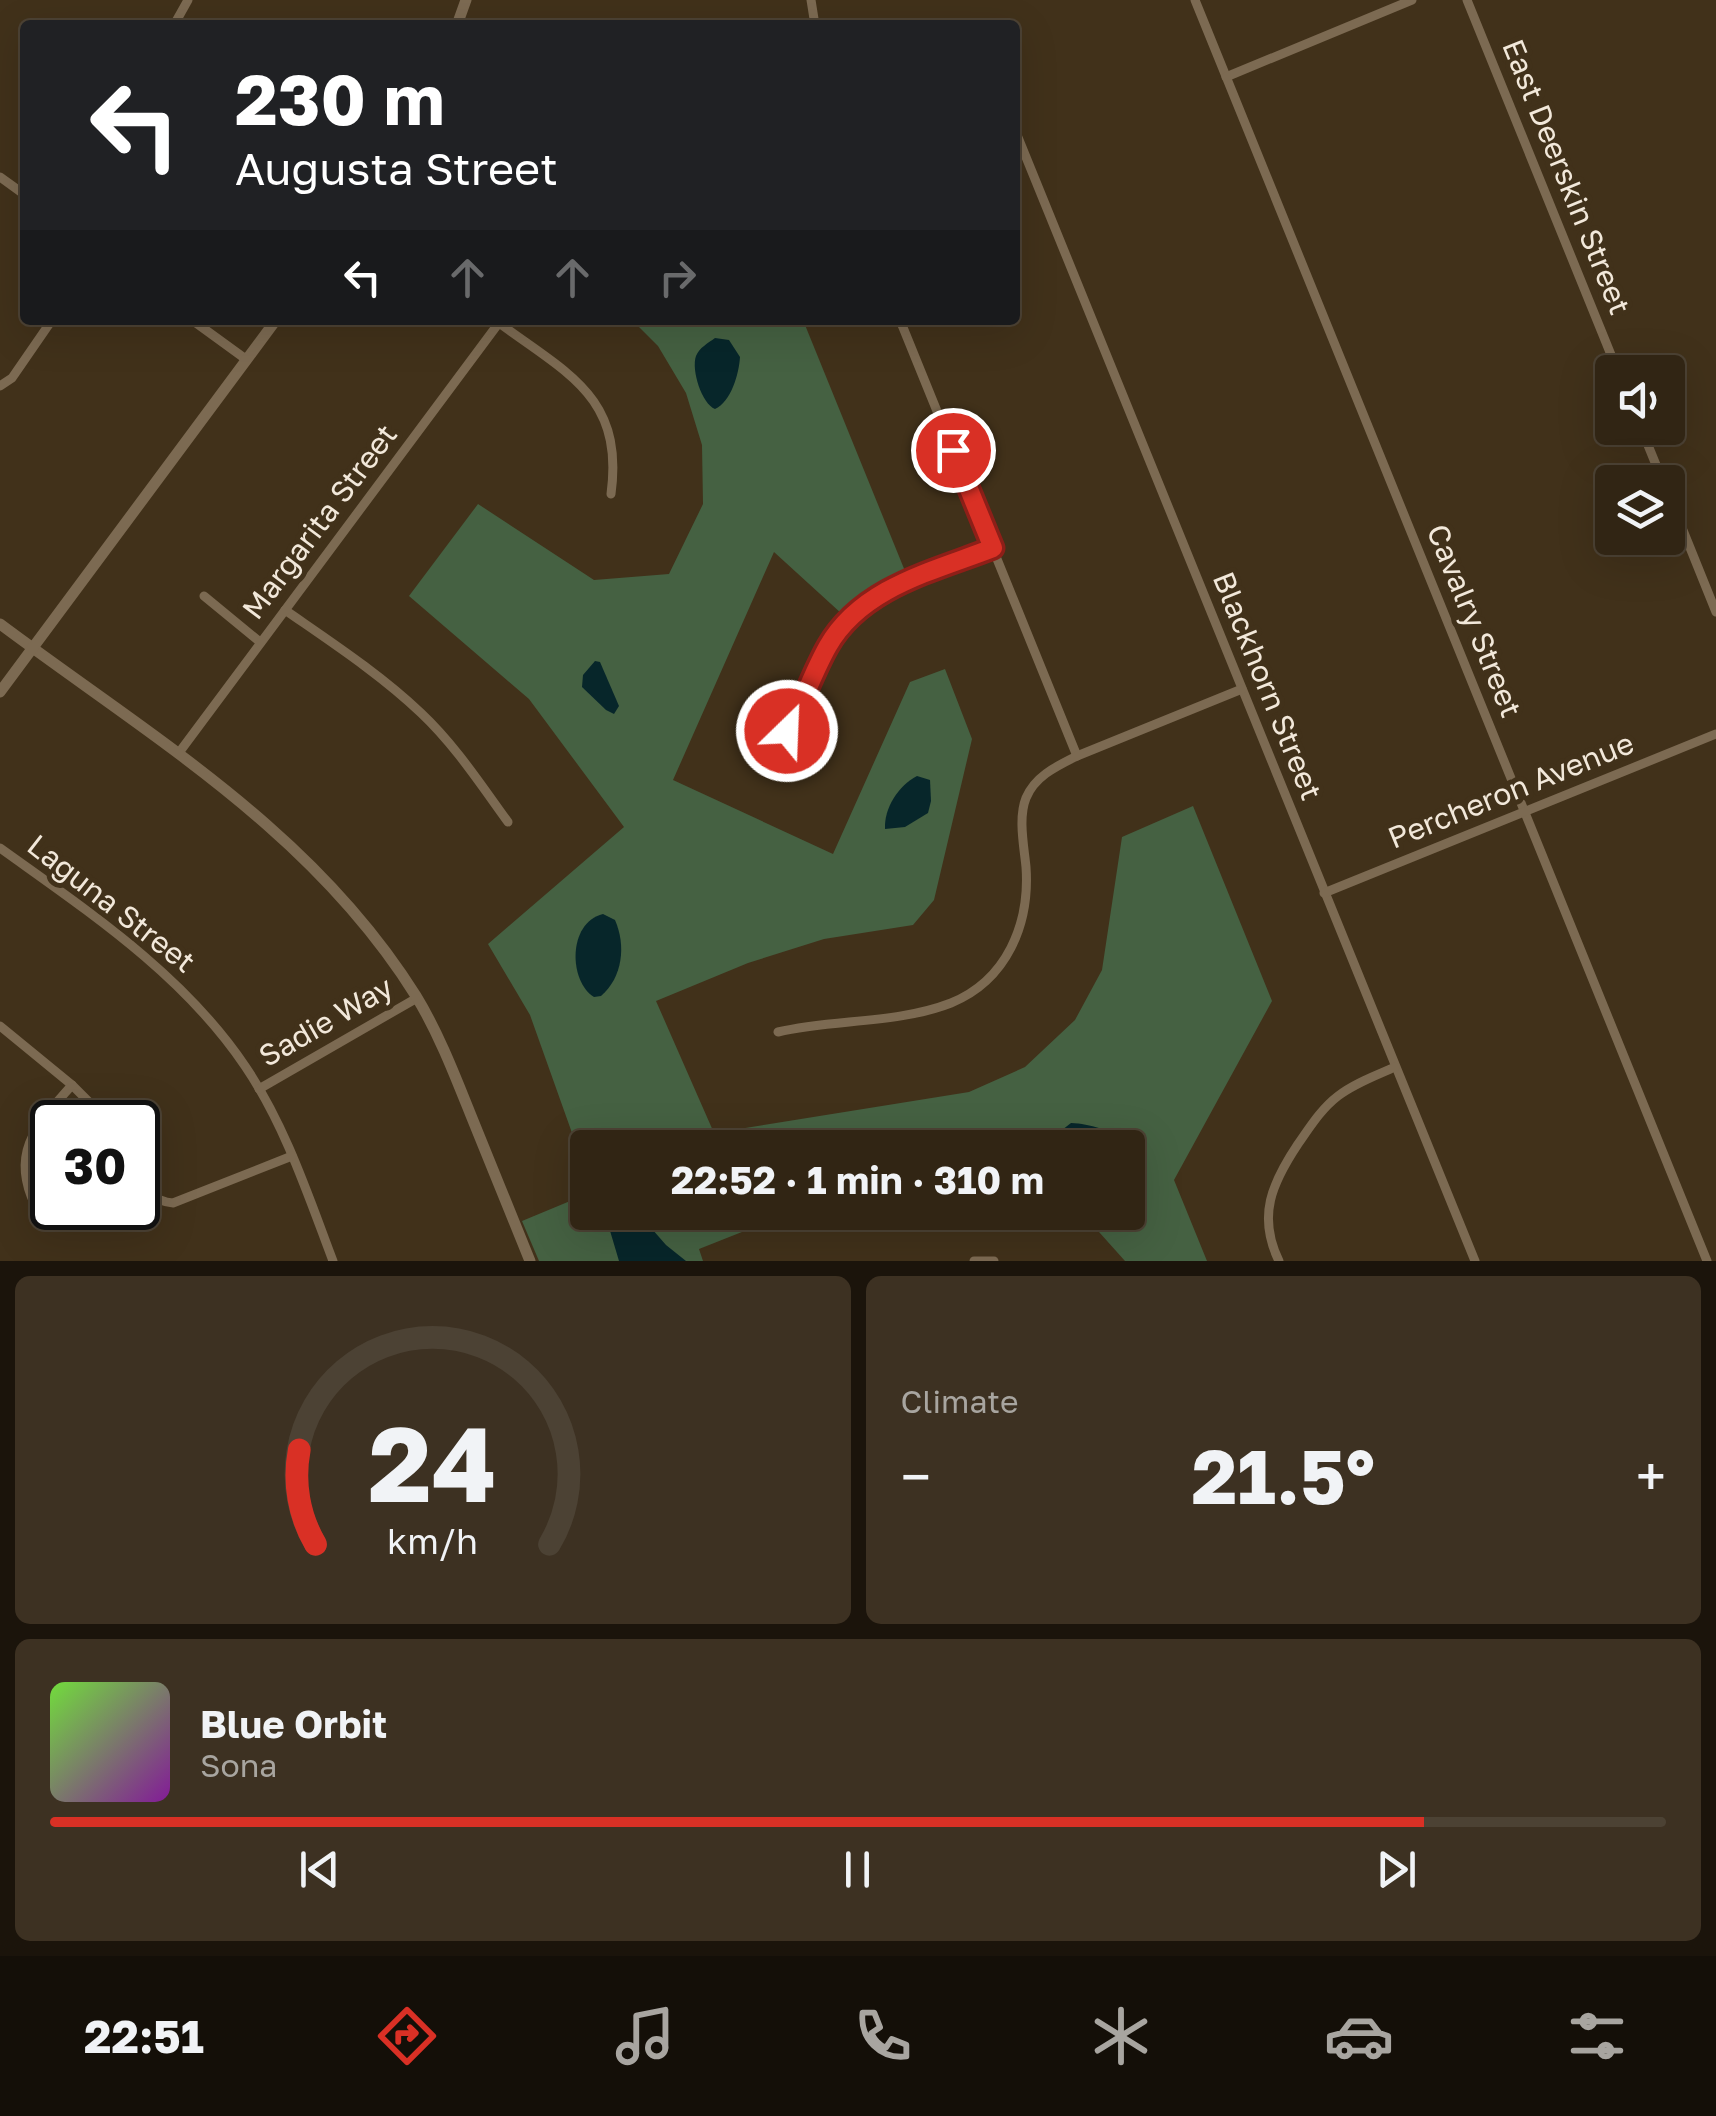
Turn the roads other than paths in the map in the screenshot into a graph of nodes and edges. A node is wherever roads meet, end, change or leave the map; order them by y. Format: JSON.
{"nodes":[{"id":1,"x":1195,"y":0,"type":"edge"},
{"id":2,"x":1412,"y":0,"type":"edge"},
{"id":3,"x":1466,"y":0,"type":"edge"},
{"id":4,"x":1226,"y":76,"type":"junction"},
{"id":5,"x":1020,"y":142,"type":"edge"},
{"id":6,"x":49,"y":325,"type":"edge"},
{"id":7,"x":199,"y":325,"type":"edge"},
{"id":8,"x":272,"y":325,"type":"edge"},
{"id":9,"x":497,"y":325,"type":"edge"},
{"id":10,"x":505,"y":325,"type":"edge"},
{"id":11,"x":902,"y":325,"type":"edge"},
{"id":12,"x":1611,"y":355,"type":"edge"},
{"id":13,"x":246,"y":360,"type":"junction"},
{"id":14,"x":0,"y":386,"type":"edge"},
{"id":15,"x":610,"y":494,"type":"dead end"},
{"id":16,"x":1685,"y":535,"type":"edge"},
{"id":17,"x":993,"y":548,"type":"junction"},
{"id":18,"x":204,"y":596,"type":"dead end"},
{"id":19,"x":284,"y":610,"type":"junction"},
{"id":20,"x":1716,"y":612,"type":"edge"},
{"id":21,"x":0,"y":624,"type":"edge"},
{"id":22,"x":260,"y":642,"type":"junction"},
{"id":23,"x":33,"y":648,"type":"junction"},
{"id":24,"x":1242,"y":690,"type":"junction"},
{"id":25,"x":0,"y":692,"type":"edge"},
{"id":26,"x":787,"y":731,"type":"dead end"},
{"id":27,"x":1716,"y":734,"type":"edge"},
{"id":28,"x":178,"y":754,"type":"junction"},
{"id":29,"x":1077,"y":756,"type":"junction"},
{"id":30,"x":1526,"y":812,"type":"junction"},
{"id":31,"x":508,"y":822,"type":"dead end"},
{"id":32,"x":0,"y":848,"type":"edge"},
{"id":33,"x":1324,"y":893,"type":"junction"},
{"id":34,"x":417,"y":998,"type":"junction"},
{"id":35,"x":0,"y":1026,"type":"edge"},
{"id":36,"x":778,"y":1032,"type":"dead end"},
{"id":37,"x":1395,"y":1068,"type":"junction"},
{"id":38,"x":72,"y":1085,"type":"junction"},
{"id":39,"x":259,"y":1089,"type":"junction"},
{"id":40,"x":60,"y":1100,"type":"edge"},
{"id":41,"x":87,"y":1100,"type":"edge"},
{"id":42,"x":30,"y":1137,"type":"edge"},
{"id":43,"x":292,"y":1156,"type":"junction"},
{"id":44,"x":30,"y":1191,"type":"edge"},
{"id":45,"x":160,"y":1201,"type":"edge"},
{"id":46,"x":333,"y":1261,"type":"edge"},
{"id":47,"x":530,"y":1261,"type":"edge"},
{"id":48,"x":974,"y":1261,"type":"edge"},
{"id":49,"x":994,"y":1261,"type":"edge"},
{"id":50,"x":1279,"y":1261,"type":"edge"},
{"id":51,"x":1475,"y":1261,"type":"edge"},
{"id":52,"x":1707,"y":1261,"type":"edge"}],
"edges":[{"from":1,"to":4,"type":"street","name":"Cavalry Street"},
{"from":2,"to":4,"type":"street"},
{"from":3,"to":12,"type":"street","name":"East Deerskin Street"},
{"from":4,"to":30,"type":"street","name":"Cavalry Street"},
{"from":5,"to":24,"type":"street","name":"Blackhorn Street"},
{"from":6,"to":14,"type":"street"},
{"from":7,"to":13,"type":"street"},
{"from":8,"to":13,"type":"street"},
{"from":9,"to":19,"type":"street","name":"Margarita Street"},
{"from":10,"to":15,"type":"street"},
{"from":11,"to":17,"type":"street"},
{"from":13,"to":23,"type":"street"},
{"from":16,"to":20,"type":"street"},
{"from":17,"to":26,"type":"street"},
{"from":17,"to":29,"type":"street"},
{"from":18,"to":22,"type":"street"},
{"from":19,"to":22,"type":"street","name":"Margarita Street"},
{"from":19,"to":31,"type":"street"},
{"from":21,"to":23,"type":"street"},
{"from":22,"to":28,"type":"street","name":"Margarita Street"},
{"from":23,"to":25,"type":"street"},
{"from":23,"to":28,"type":"street"},
{"from":24,"to":29,"type":"street"},
{"from":24,"to":33,"type":"street","name":"Blackhorn Street"},
{"from":27,"to":30,"type":"street","name":"Percheron Avenue"},
{"from":28,"to":34,"type":"street"},
{"from":29,"to":36,"type":"street"},
{"from":30,"to":33,"type":"street","name":"Percheron Avenue"},
{"from":30,"to":52,"type":"street","name":"Cavalry Street"},
{"from":32,"to":39,"type":"street","name":"Laguna Street"},
{"from":33,"to":37,"type":"street","name":"Blackhorn Street"},
{"from":34,"to":39,"type":"street","name":"Sadie Way"},
{"from":34,"to":47,"type":"street"},
{"from":35,"to":38,"type":"street"},
{"from":37,"to":50,"type":"street"},
{"from":37,"to":51,"type":"street","name":"Blackhorn Street"},
{"from":38,"to":40,"type":"street"},
{"from":38,"to":41,"type":"street"},
{"from":39,"to":43,"type":"street","name":"Laguna Street"},
{"from":42,"to":44,"type":"street"},
{"from":43,"to":45,"type":"street"},
{"from":43,"to":46,"type":"street","name":"Laguna Street"},
{"from":48,"to":49,"type":"street"}]}
